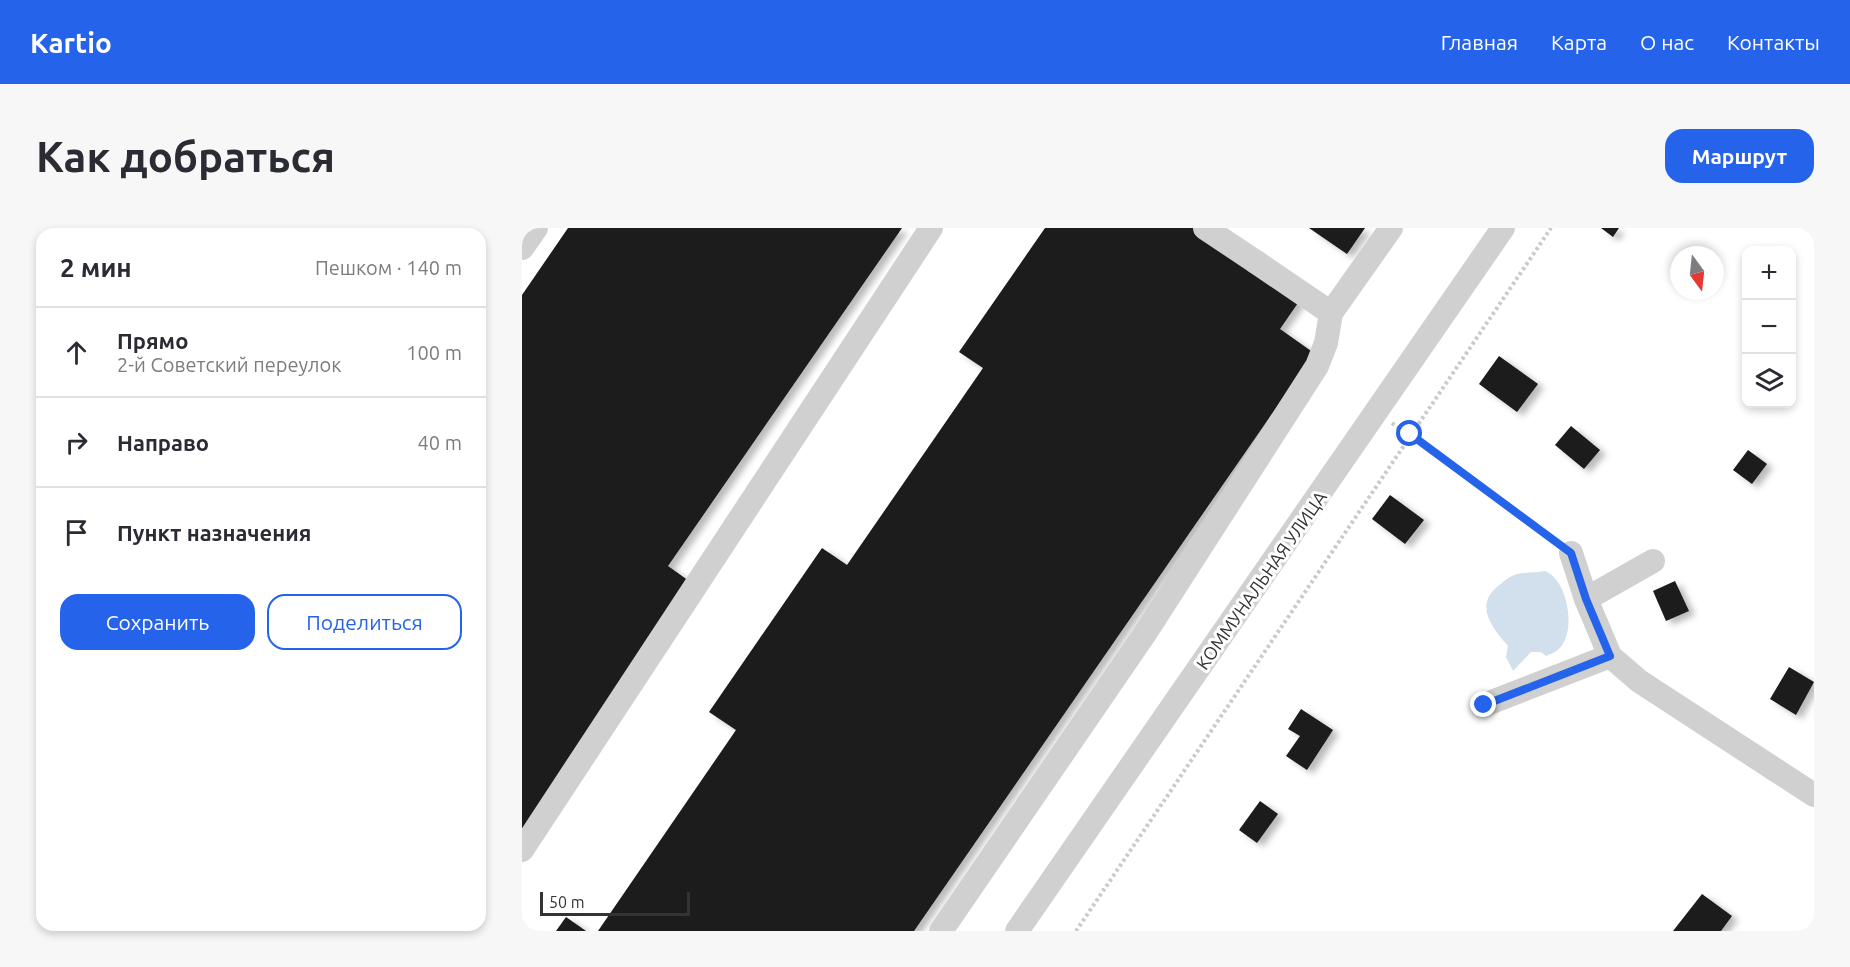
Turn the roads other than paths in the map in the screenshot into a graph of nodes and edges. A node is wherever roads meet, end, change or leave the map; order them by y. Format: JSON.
{"nodes":[{"id":1,"x":536,"y":228,"type":"edge"},
{"id":2,"x":931,"y":228,"type":"edge"},
{"id":3,"x":1206,"y":228,"type":"edge"},
{"id":4,"x":1391,"y":228,"type":"edge"},
{"id":5,"x":1503,"y":228,"type":"edge"},
{"id":6,"x":522,"y":248,"type":"edge"},
{"id":7,"x":1331,"y":313,"type":"junction"},
{"id":8,"x":1571,"y":553,"type":"road end"},
{"id":9,"x":1653,"y":561,"type":"dead end"},
{"id":10,"x":1586,"y":599,"type":"junction"},
{"id":11,"x":1610,"y":656,"type":"junction"},
{"id":12,"x":1484,"y":705,"type":"dead end"},
{"id":13,"x":1814,"y":795,"type":"edge"},
{"id":14,"x":522,"y":850,"type":"edge"},
{"id":15,"x":941,"y":931,"type":"edge"},
{"id":16,"x":1017,"y":931,"type":"edge"}],
"edges":[{"from":1,"to":6,"type":"street"},
{"from":2,"to":14,"type":"street"},
{"from":3,"to":7,"type":"street","bridge":true},
{"from":4,"to":7,"type":"street"},
{"from":5,"to":16,"type":"street","name":"КОММУНАЛЬНАЯ УЛИЦА"},
{"from":7,"to":15,"type":"street"},
{"from":8,"to":10,"type":"street"},
{"from":9,"to":10,"type":"street"},
{"from":10,"to":11,"type":"street"},
{"from":11,"to":12,"type":"street"},
{"from":11,"to":13,"type":"street"}]}
